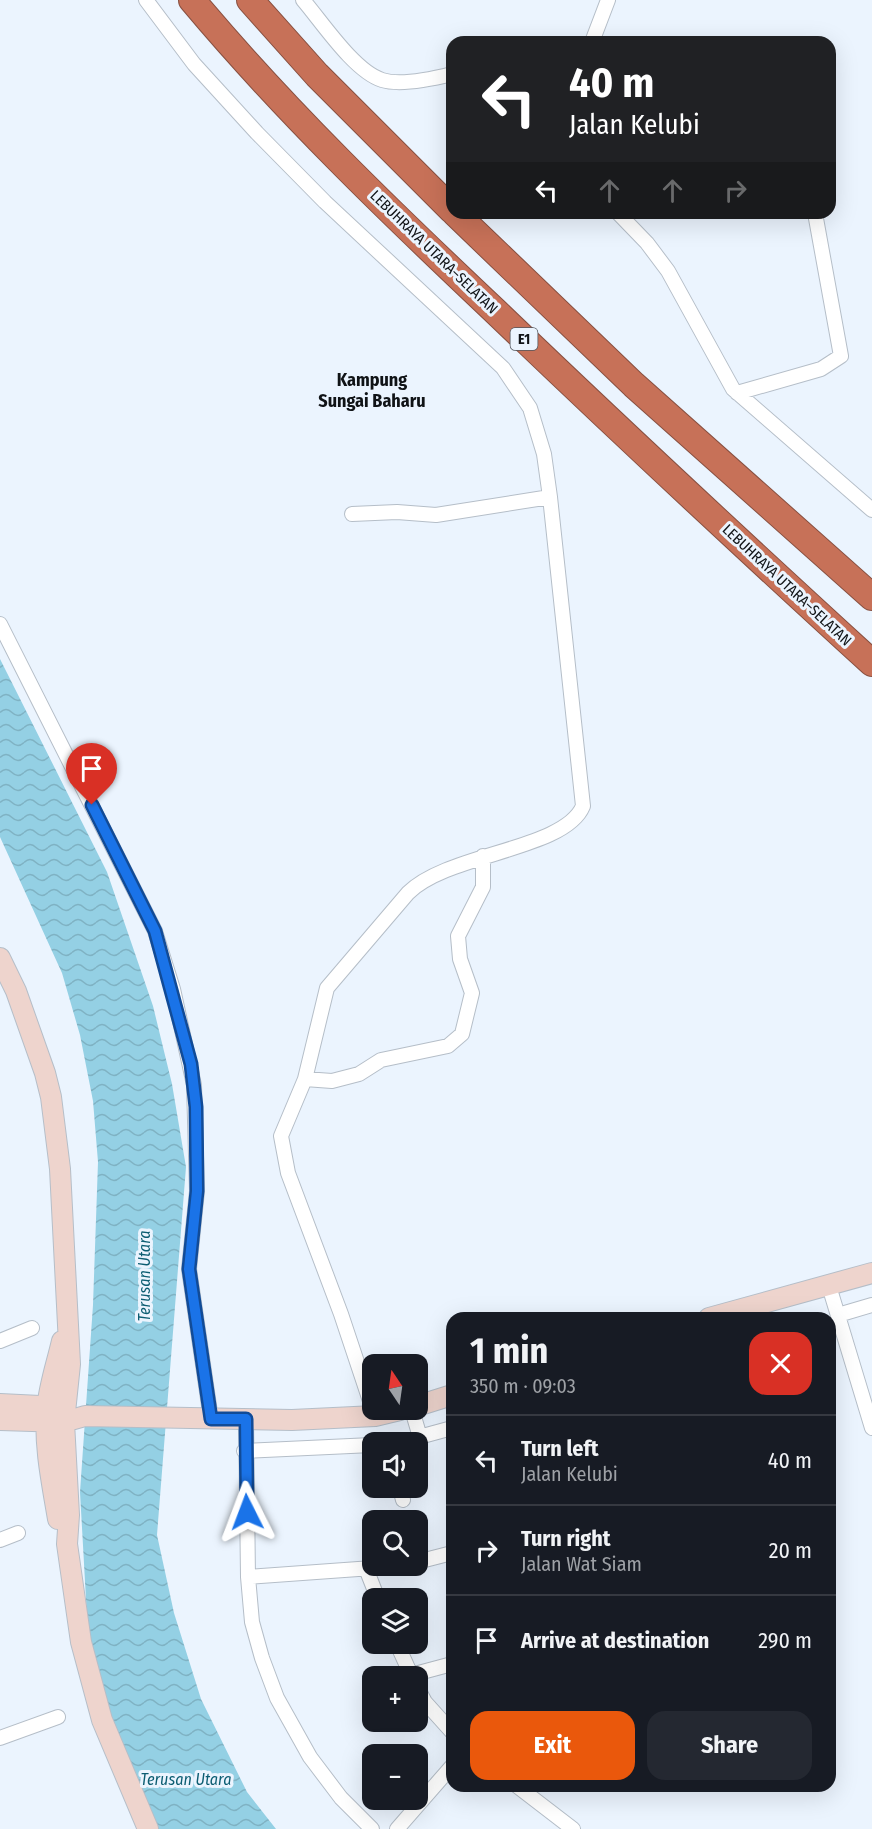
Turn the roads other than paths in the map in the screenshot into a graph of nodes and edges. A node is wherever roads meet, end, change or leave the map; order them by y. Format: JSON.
{"nodes":[{"id":1,"x":146,"y":0,"type":"edge"},
{"id":2,"x":192,"y":0,"type":"edge"},
{"id":3,"x":250,"y":0,"type":"edge"},
{"id":4,"x":303,"y":0,"type":"edge"},
{"id":5,"x":608,"y":0,"type":"edge"},
{"id":6,"x":594,"y":36,"type":"edge"},
{"id":7,"x":446,"y":75,"type":"edge"},
{"id":8,"x":446,"y":204,"type":"edge"},
{"id":9,"x":461,"y":219,"type":"edge"},
{"id":10,"x":624,"y":219,"type":"edge"},
{"id":11,"x":816,"y":219,"type":"edge"},
{"id":12,"x":737,"y":393,"type":"junction"},
{"id":13,"x":550,"y":497,"type":"junction"},
{"id":14,"x":872,"y":510,"type":"edge"},
{"id":15,"x":352,"y":514,"type":"dead end"},
{"id":16,"x":872,"y":597,"type":"edge"},
{"id":17,"x":0,"y":624,"type":"edge"},
{"id":18,"x":867,"y":649,"type":"edge"},
{"id":19,"x":483,"y":856,"type":"junction"},
{"id":20,"x":0,"y":958,"type":"edge"},
{"id":21,"x":305,"y":1079,"type":"junction"},
{"id":22,"x":872,"y":1273,"type":"edge"},
{"id":23,"x":829,"y":1286,"type":"junction"},
{"id":24,"x":872,"y":1305,"type":"edge"},
{"id":25,"x":732,"y":1312,"type":"edge"},
{"id":26,"x":838,"y":1315,"type":"junction"},
{"id":27,"x":32,"y":1328,"type":"dead end"},
{"id":28,"x":0,"y":1341,"type":"edge"},
{"id":29,"x":362,"y":1378,"type":"edge"},
{"id":30,"x":446,"y":1397,"type":"edge"},
{"id":31,"x":428,"y":1403,"type":"edge"},
{"id":32,"x":0,"y":1404,"type":"edge"},
{"id":33,"x":362,"y":1412,"type":"edge"},
{"id":34,"x":65,"y":1415,"type":"junction"},
{"id":35,"x":211,"y":1419,"type":"junction"},
{"id":36,"x":246,"y":1419,"type":"junction"},
{"id":37,"x":0,"y":1420,"type":"edge"},
{"id":38,"x":872,"y":1428,"type":"edge"},
{"id":39,"x":446,"y":1430,"type":"edge"},
{"id":40,"x":428,"y":1435,"type":"edge"},
{"id":41,"x":362,"y":1445,"type":"edge"},
{"id":42,"x":244,"y":1451,"type":"junction"},
{"id":43,"x":18,"y":1533,"type":"dead end"},
{"id":44,"x":0,"y":1540,"type":"edge"},
{"id":45,"x":446,"y":1555,"type":"edge"},
{"id":46,"x":428,"y":1559,"type":"edge"},
{"id":47,"x":362,"y":1570,"type":"edge"},
{"id":48,"x":248,"y":1577,"type":"junction"},
{"id":49,"x":446,"y":1666,"type":"edge"},
{"id":50,"x":428,"y":1674,"type":"edge"},
{"id":51,"x":428,"y":1705,"type":"edge"},
{"id":52,"x":58,"y":1717,"type":"dead end"},
{"id":53,"x":446,"y":1725,"type":"edge"},
{"id":54,"x":0,"y":1738,"type":"edge"},
{"id":55,"x":446,"y":1773,"type":"edge"},
{"id":56,"x":525,"y":1792,"type":"edge"},
{"id":57,"x":148,"y":1829,"type":"edge"},
{"id":58,"x":372,"y":1829,"type":"edge"},
{"id":59,"x":398,"y":1829,"type":"edge"},
{"id":60,"x":573,"y":1829,"type":"edge"}],
"edges":[{"from":1,"to":13,"type":"street"},
{"from":2,"to":18,"type":"highway","name":"LEBUHRAYA UTARA–SELATAN","number":"E1"},
{"from":3,"to":8,"type":"highway"},
{"from":4,"to":7,"type":"street"},
{"from":5,"to":6,"type":"street"},
{"from":9,"to":16,"type":"highway"},
{"from":10,"to":12,"type":"street"},
{"from":11,"to":12,"type":"street"},
{"from":12,"to":14,"type":"street"},
{"from":13,"to":15,"type":"street"},
{"from":13,"to":19,"type":"street"},
{"from":17,"to":35,"type":"street"},
{"from":19,"to":21,"type":"street"},
{"from":19,"to":21,"type":"street"},
{"from":20,"to":34,"type":"street"},
{"from":21,"to":29,"type":"street"},
{"from":22,"to":23,"type":"street"},
{"from":23,"to":25,"type":"street"},
{"from":23,"to":26,"type":"street"},
{"from":24,"to":26,"type":"street"},
{"from":26,"to":38,"type":"street"},
{"from":27,"to":28,"type":"street"},
{"from":30,"to":31,"type":"street"},
{"from":32,"to":34,"type":"street"},
{"from":33,"to":36,"type":"street"},
{"from":34,"to":35,"type":"street"},
{"from":34,"to":37,"type":"street"},
{"from":34,"to":57,"type":"street"},
{"from":35,"to":36,"type":"street"},
{"from":36,"to":42,"type":"street"},
{"from":39,"to":40,"type":"street"},
{"from":41,"to":42,"type":"street"},
{"from":42,"to":48,"type":"street"},
{"from":43,"to":44,"type":"street"},
{"from":45,"to":46,"type":"street"},
{"from":47,"to":48,"type":"street"},
{"from":48,"to":58,"type":"street"},
{"from":49,"to":50,"type":"street"},
{"from":51,"to":53,"type":"street"},
{"from":52,"to":54,"type":"street"},
{"from":55,"to":59,"type":"street"},
{"from":56,"to":60,"type":"street"}]}
